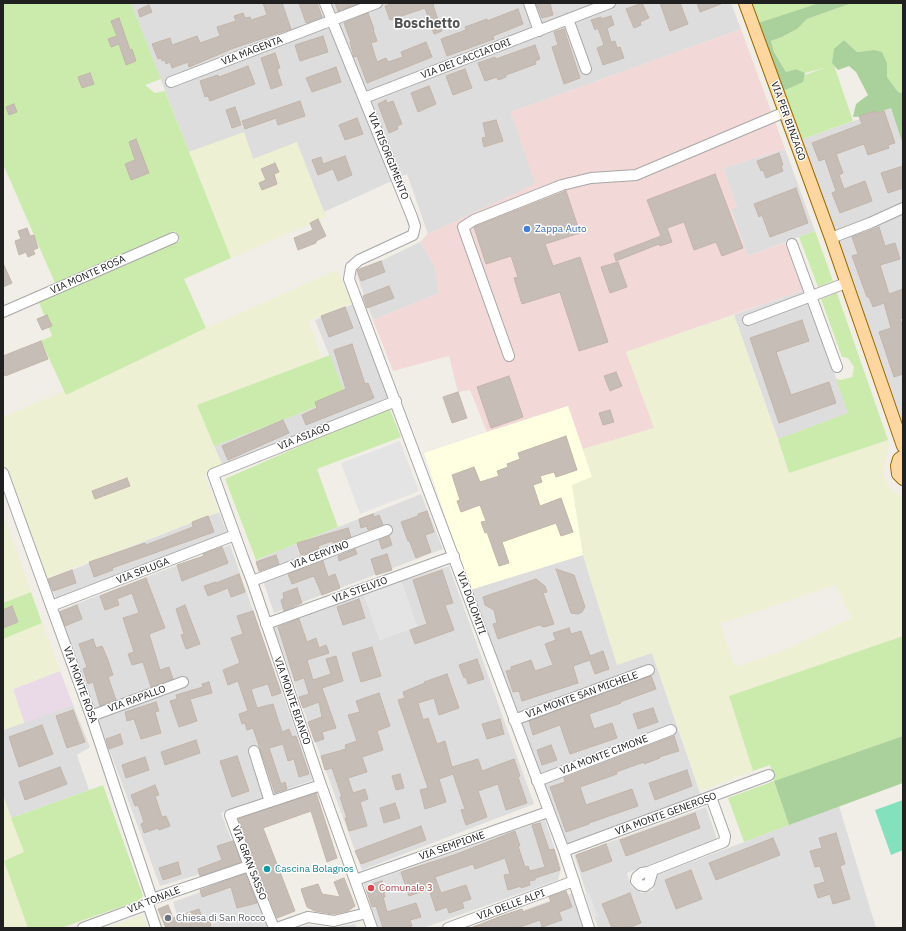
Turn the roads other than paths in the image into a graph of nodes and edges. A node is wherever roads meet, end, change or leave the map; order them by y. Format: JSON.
{"nodes":[{"id":1,"x":325,"y":3,"type":"edge"},
{"id":2,"x":378,"y":3,"type":"edge"},
{"id":3,"x":529,"y":3,"type":"edge"},
{"id":4,"x":610,"y":3,"type":"edge"},
{"id":5,"x":745,"y":3,"type":"edge"},
{"id":6,"x":332,"y":20,"type":"junction"},
{"id":7,"x":568,"y":20,"type":"junction"},
{"id":8,"x":538,"y":31,"type":"junction"},
{"id":9,"x":586,"y":69,"type":"dead end"},
{"id":10,"x":172,"y":82,"type":"dead end"},
{"id":11,"x":364,"y":98,"type":"junction"},
{"id":12,"x":785,"y":112,"type":"junction"},
{"id":13,"x":903,"y":208,"type":"edge"},
{"id":14,"x":172,"y":238,"type":"dead end"},
{"id":15,"x":831,"y":238,"type":"junction"},
{"id":16,"x":792,"y":244,"type":"dead end"},
{"id":17,"x":350,"y":279,"type":"joint"},
{"id":18,"x":846,"y":283,"type":"junction"},
{"id":19,"x":811,"y":297,"type":"junction"},
{"id":20,"x":3,"y":312,"type":"edge"},
{"id":21,"x":748,"y":320,"type":"dead end"},
{"id":22,"x":508,"y":356,"type":"dead end"},
{"id":23,"x":837,"y":367,"type":"dead end"},
{"id":24,"x":396,"y":401,"type":"junction"},
{"id":25,"x":902,"y":451,"type":"edge"},
{"id":26,"x":3,"y":473,"type":"edge"},
{"id":27,"x":213,"y":474,"type":"joint"},
{"id":28,"x":903,"y":479,"type":"edge"},
{"id":29,"x":387,"y":530,"type":"dead end"},
{"id":30,"x":234,"y":535,"type":"junction"},
{"id":31,"x":454,"y":556,"type":"junction"},
{"id":32,"x":252,"y":580,"type":"junction"},
{"id":33,"x":51,"y":606,"type":"junction"},
{"id":34,"x":266,"y":624,"type":"junction"},
{"id":35,"x":649,"y":670,"type":"dead end"},
{"id":36,"x":183,"y":682,"type":"dead end"},
{"id":37,"x":91,"y":716,"type":"junction"},
{"id":38,"x":514,"y":720,"type":"junction"},
{"id":39,"x":671,"y":730,"type":"dead end"},
{"id":40,"x":254,"y":751,"type":"dead end"},
{"id":41,"x":768,"y":775,"type":"dead end"},
{"id":42,"x":537,"y":781,"type":"junction"},
{"id":43,"x":321,"y":785,"type":"junction"},
{"id":44,"x":711,"y":797,"type":"junction"},
{"id":45,"x":270,"y":802,"type":"junction"},
{"id":46,"x":548,"y":812,"type":"junction"},
{"id":47,"x":564,"y":851,"type":"junction"},
{"id":48,"x":249,"y":866,"type":"junction"},
{"id":49,"x":653,"y":870,"type":"dead end"},
{"id":50,"x":355,"y":880,"type":"junction"},
{"id":51,"x":574,"y":881,"type":"junction"},
{"id":52,"x":150,"y":901,"type":"junction"},
{"id":53,"x":367,"y":913,"type":"junction"},
{"id":54,"x":83,"y":928,"type":"edge"},
{"id":55,"x":156,"y":928,"type":"edge"},
{"id":56,"x":274,"y":928,"type":"edge"},
{"id":57,"x":277,"y":928,"type":"edge"},
{"id":58,"x":372,"y":928,"type":"edge"},
{"id":59,"x":448,"y":928,"type":"edge"},
{"id":60,"x":589,"y":928,"type":"edge"}],
"edges":[{"from":1,"to":6,"type":"street","name":"VIA RISORGIMENTO"},
{"from":2,"to":6,"type":"street","name":"VIA MAGENTA"},
{"from":3,"to":8,"type":"street"},
{"from":4,"to":7,"type":"street","name":"VIA DEI CACCIATORI"},
{"from":5,"to":12,"type":"main road","name":"VIA PER BINZAGO"},
{"from":6,"to":10,"type":"street","name":"VIA MAGENTA"},
{"from":6,"to":11,"type":"street","name":"VIA RISORGIMENTO"},
{"from":7,"to":8,"type":"street","name":"VIA DEI CACCIATORI"},
{"from":7,"to":9,"type":"street"},
{"from":8,"to":11,"type":"street","name":"VIA DEI CACCIATORI"},
{"from":11,"to":17,"type":"street","name":"VIA RISORGIMENTO"},
{"from":12,"to":15,"type":"main road","name":"VIA PER BINZAGO"},
{"from":12,"to":22,"type":"street"},
{"from":13,"to":15,"type":"street"},
{"from":14,"to":20,"type":"street","name":"VIA MONTE ROSA"},
{"from":15,"to":18,"type":"main road","name":"VIA PER BINZAGO"},
{"from":16,"to":19,"type":"street"},
{"from":17,"to":24,"type":"street","name":"VIA DOLOMITI"},
{"from":18,"to":19,"type":"street"},
{"from":18,"to":25,"type":"main road","name":"VIA PER BINZAGO"},
{"from":19,"to":21,"type":"street"},
{"from":19,"to":23,"type":"street"},
{"from":24,"to":27,"type":"street","name":"VIA ASIAGO"},
{"from":24,"to":31,"type":"street","name":"VIA DOLOMITI"},
{"from":25,"to":28,"type":"main road","name":"VIA PER BINZAGO"},
{"from":26,"to":33,"type":"street","name":"VIA MONTE ROSA"},
{"from":27,"to":30,"type":"street","name":"VIA MONTE BIANCO"},
{"from":29,"to":32,"type":"street","name":"VIA CERVINO"},
{"from":30,"to":32,"type":"street","name":"VIA MONTE BIANCO"},
{"from":30,"to":33,"type":"street","name":"VIA SPLUGA"},
{"from":31,"to":34,"type":"street","name":"VIA STELVIO"},
{"from":31,"to":38,"type":"street","name":"VIA DOLOMITI"},
{"from":32,"to":34,"type":"street","name":"VIA MONTE BIANCO"},
{"from":33,"to":37,"type":"street","name":"VIA MONTE ROSA"},
{"from":34,"to":43,"type":"street","name":"VIA MONTE BIANCO"},
{"from":35,"to":38,"type":"street","name":"VIA MONTE SAN MICHELE"},
{"from":36,"to":37,"type":"street","name":"VIA RAPALLO"},
{"from":37,"to":52,"type":"street","name":"VIA MONTE ROSA"},
{"from":38,"to":42,"type":"street","name":"VIA DOLOMITI"},
{"from":39,"to":42,"type":"street","name":"VIA MONTE CIMONE"},
{"from":40,"to":45,"type":"street"},
{"from":41,"to":44,"type":"street","name":"VIA MONTE GENEROSO"},
{"from":42,"to":46,"type":"street","name":"VIA DOLOMITI"},
{"from":43,"to":45,"type":"street"},
{"from":43,"to":50,"type":"street","name":"VIA MONTE BIANCO"},
{"from":44,"to":47,"type":"street","name":"VIA MONTE GENEROSO"},
{"from":44,"to":49,"type":"street"},
{"from":45,"to":48,"type":"street","name":"VIA GRAN SASSO"},
{"from":46,"to":47,"type":"street","name":"VIA DOLOMITI"},
{"from":46,"to":50,"type":"street","name":"VIA SEMPIONE"},
{"from":47,"to":51,"type":"street","name":"VIA DOLOMITI"},
{"from":48,"to":52,"type":"street","name":"VIA TONALE"},
{"from":48,"to":56,"type":"street","name":"VIA GRAN SASSO"},
{"from":50,"to":53,"type":"street","name":"VIA MONTE BIANCO"},
{"from":51,"to":59,"type":"street","name":"VIA DELLE ALPI"},
{"from":51,"to":60,"type":"street","name":"VIA DOLOMITI"},
{"from":52,"to":54,"type":"street","name":"VIA TONALE"},
{"from":52,"to":55,"type":"street","name":"VIA MONTE ROSA"},
{"from":53,"to":57,"type":"street"},
{"from":53,"to":58,"type":"street","name":"VIA MONTE BIANCO"}]}
